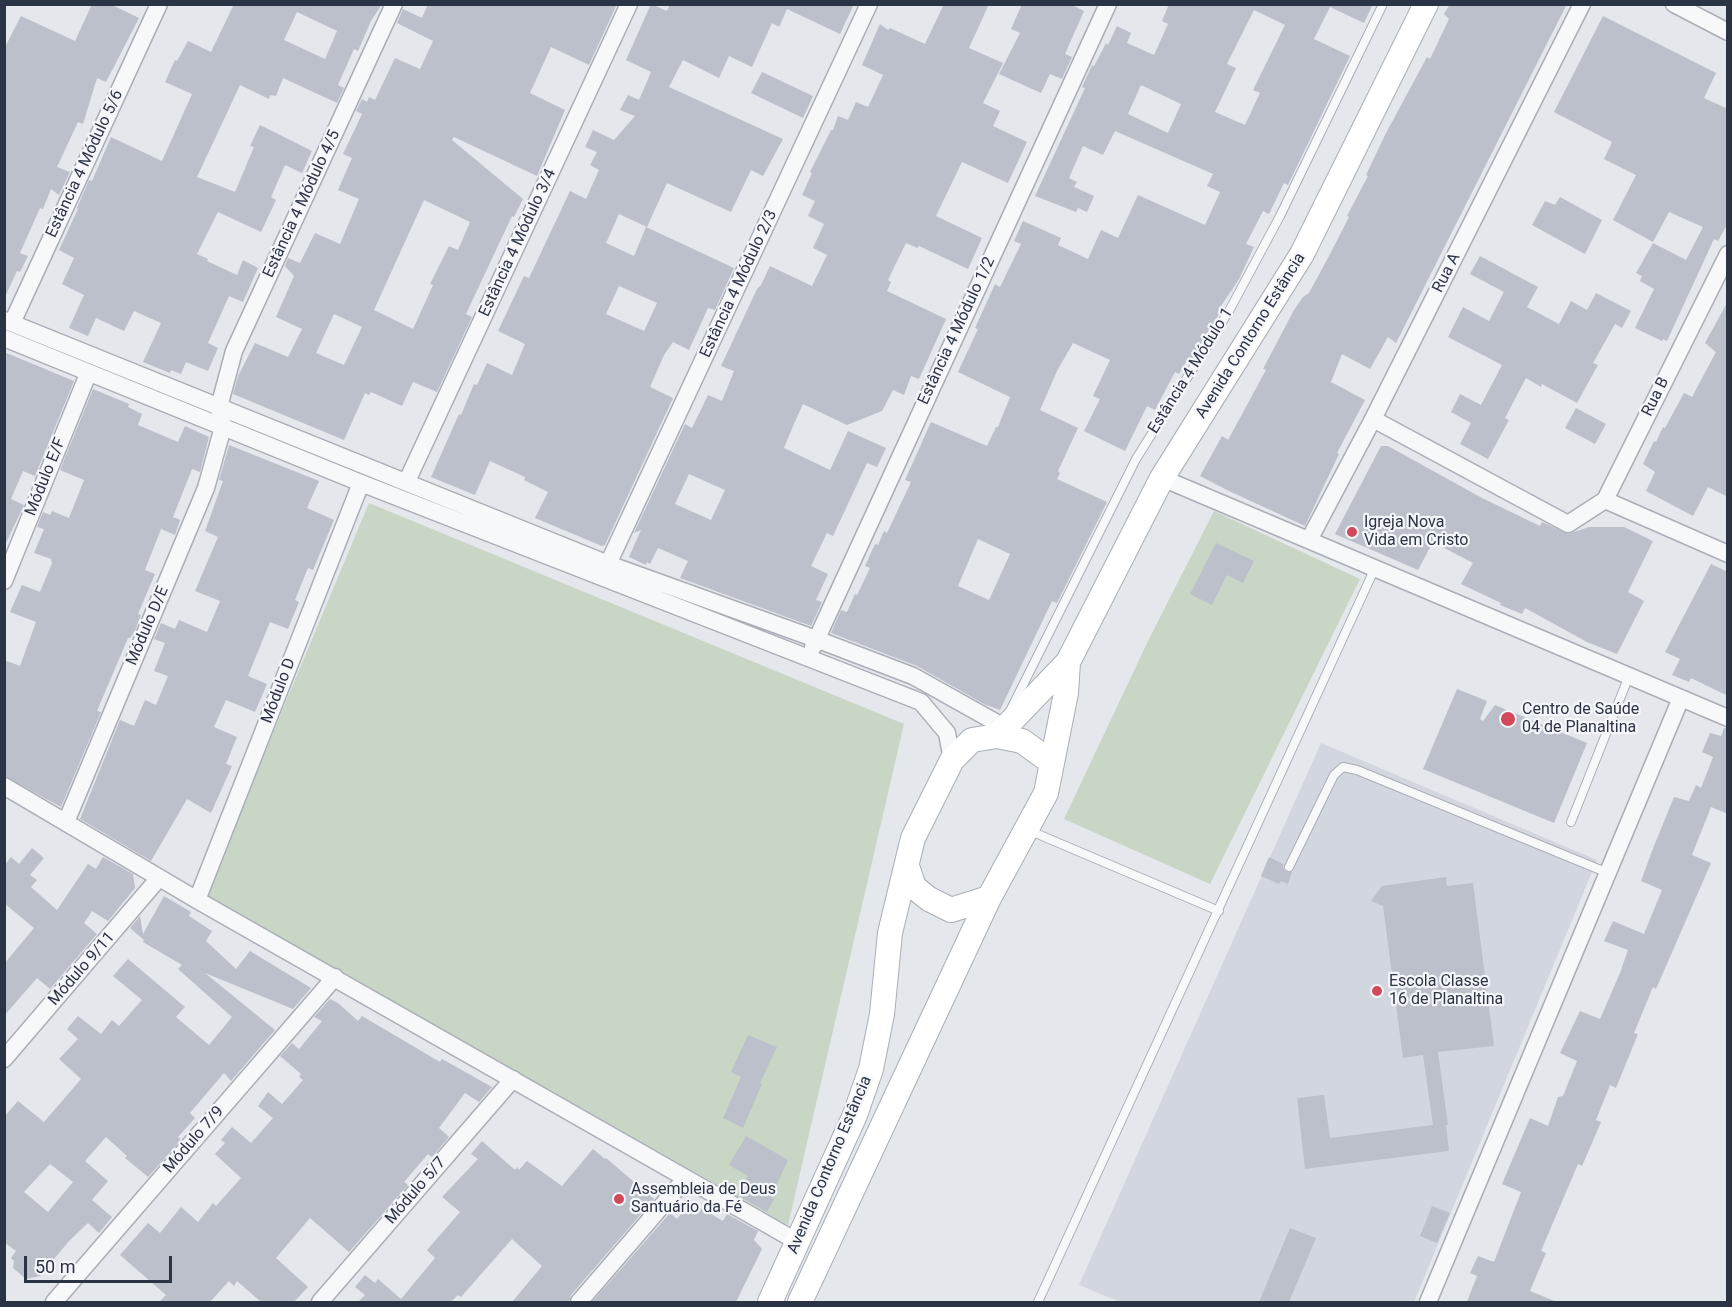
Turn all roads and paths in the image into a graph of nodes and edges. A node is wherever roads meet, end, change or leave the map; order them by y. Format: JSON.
{"nodes":[{"id":1,"x":159,"y":4,"type":"edge"},
{"id":2,"x":394,"y":4,"type":"edge"},
{"id":3,"x":629,"y":4,"type":"edge"},
{"id":4,"x":869,"y":4,"type":"edge"},
{"id":5,"x":1108,"y":4,"type":"edge"},
{"id":6,"x":1383,"y":4,"type":"edge"},
{"id":7,"x":1426,"y":4,"type":"edge"},
{"id":8,"x":1582,"y":4,"type":"edge"},
{"id":9,"x":1674,"y":4,"type":"edge"},
{"id":10,"x":1728,"y":33,"type":"edge"},
{"id":11,"x":1728,"y":254,"type":"edge"},
{"id":12,"x":8,"y":321,"type":"edge"},
{"id":13,"x":4,"y":338,"type":"edge"},
{"id":14,"x":88,"y":374,"type":"junction"},
{"id":15,"x":219,"y":407,"type":"junction"},
{"id":16,"x":1373,"y":418,"type":"junction"},
{"id":17,"x":223,"y":427,"type":"junction"},
{"id":18,"x":1162,"y":478,"type":"junction"},
{"id":19,"x":407,"y":482,"type":"junction"},
{"id":20,"x":361,"y":483,"type":"junction"},
{"id":21,"x":1605,"y":500,"type":"junction"},
{"id":22,"x":1310,"y":540,"type":"junction"},
{"id":23,"x":1728,"y":554,"type":"edge"},
{"id":24,"x":608,"y":564,"type":"junction"},
{"id":25,"x":1374,"y":568,"type":"junction"},
{"id":26,"x":4,"y":581,"type":"edge"},
{"id":27,"x":816,"y":639,"type":"junction"},
{"id":28,"x":810,"y":658,"type":"junction"},
{"id":29,"x":1068,"y":662,"type":"junction"},
{"id":30,"x":1629,"y":676,"type":"junction"},
{"id":31,"x":1682,"y":698,"type":"junction"},
{"id":32,"x":1728,"y":718,"type":"edge"},
{"id":33,"x":997,"y":735,"type":"junction"},
{"id":34,"x":952,"y":760,"type":"junction"},
{"id":35,"x":1051,"y":762,"type":"junction"},
{"id":36,"x":4,"y":786,"type":"edge"},
{"id":37,"x":66,"y":822,"type":"junction"},
{"id":38,"x":1571,"y":822,"type":"dead end"},
{"id":39,"x":1028,"y":830,"type":"junction"},
{"id":40,"x":907,"y":866,"type":"junction"},
{"id":41,"x":1289,"y":867,"type":"dead end"},
{"id":42,"x":1608,"y":873,"type":"junction"},
{"id":43,"x":159,"y":878,"type":"junction"},
{"id":44,"x":989,"y":898,"type":"junction"},
{"id":45,"x":197,"y":900,"type":"junction"},
{"id":46,"x":1219,"y":910,"type":"junction"},
{"id":47,"x":335,"y":977,"type":"junction"},
{"id":48,"x":4,"y":1059,"type":"edge"},
{"id":49,"x":513,"y":1079,"type":"junction"},
{"id":50,"x":686,"y":1179,"type":"junction"},
{"id":51,"x":798,"y":1242,"type":"junction"},
{"id":52,"x":54,"y":1302,"type":"edge"},
{"id":53,"x":320,"y":1302,"type":"edge"},
{"id":54,"x":579,"y":1302,"type":"edge"},
{"id":55,"x":770,"y":1302,"type":"edge"},
{"id":56,"x":800,"y":1302,"type":"edge"},
{"id":57,"x":1038,"y":1302,"type":"edge"},
{"id":58,"x":1428,"y":1302,"type":"edge"}],
"edges":[{"from":1,"to":12,"type":"street","name":"Estância 4 Módulo 5/6"},
{"from":2,"to":15,"type":"street","name":"Estância 4 Módulo 4/5"},
{"from":3,"to":19,"type":"street","name":"Estância 4 Módulo 3/4"},
{"from":4,"to":24,"type":"street","name":"Estância 4 Módulo 2/3"},
{"from":5,"to":27,"type":"street","name":"Estância 4 Módulo 1/2"},
{"from":6,"to":33,"type":"lane","name":"Estância 4 Módulo 1"},
{"from":7,"to":18,"type":"street","name":"Avenida Contorno Estância"},
{"from":8,"to":16,"type":"street","name":"Rua A"},
{"from":9,"to":10,"type":"street"},
{"from":11,"to":21,"type":"street","name":"Rua B"},
{"from":12,"to":15,"type":"street"},
{"from":13,"to":14,"type":"street"},
{"from":14,"to":17,"type":"street"},
{"from":14,"to":26,"type":"street","name":"Módulo E/F"},
{"from":15,"to":17,"type":"street"},
{"from":15,"to":19,"type":"street"},
{"from":16,"to":21,"type":"street"},
{"from":16,"to":22,"type":"street","name":"Rua A"},
{"from":17,"to":20,"type":"street"},
{"from":17,"to":37,"type":"street","name":"Módulo D/E"},
{"from":18,"to":22,"type":"street"},
{"from":18,"to":29,"type":"street","name":"Avenida Contorno Estância"},
{"from":19,"to":20,"type":"street"},
{"from":19,"to":24,"type":"street"},
{"from":20,"to":28,"type":"street"},
{"from":20,"to":45,"type":"street","name":"Módulo D"},
{"from":21,"to":23,"type":"street"},
{"from":22,"to":25,"type":"street"},
{"from":24,"to":27,"type":"street"},
{"from":25,"to":30,"type":"street"},
{"from":25,"to":46,"type":"lane"},
{"from":27,"to":28,"type":"street","name":"Estância 4 Módulo 1/2"},
{"from":27,"to":33,"type":"street"},
{"from":28,"to":34,"type":"street"},
{"from":29,"to":33,"type":"street","name":"Avenida Contorno Estância"},
{"from":29,"to":35,"type":"street","name":"Avenida Contorno Estância"},
{"from":30,"to":31,"type":"street"},
{"from":30,"to":38,"type":"lane"},
{"from":31,"to":32,"type":"street"},
{"from":31,"to":42,"type":"street"},
{"from":33,"to":34,"type":"street","name":"Avenida Contorno Estância"},
{"from":33,"to":35,"type":"street"},
{"from":34,"to":40,"type":"street","name":"Avenida Contorno Estância"},
{"from":35,"to":39,"type":"street","name":"Avenida Contorno Estância"},
{"from":36,"to":37,"type":"street"},
{"from":37,"to":43,"type":"street"},
{"from":39,"to":44,"type":"street","name":"Avenida Contorno Estância"},
{"from":39,"to":46,"type":"lane"},
{"from":40,"to":44,"type":"street"},
{"from":40,"to":51,"type":"street","name":"Avenida Contorno Estância"},
{"from":41,"to":42,"type":"lane"},
{"from":42,"to":58,"type":"street"},
{"from":43,"to":45,"type":"street"},
{"from":43,"to":48,"type":"street","name":"Módulo 9/11"},
{"from":44,"to":56,"type":"street","name":"Avenida Contorno Estância"},
{"from":45,"to":47,"type":"street"},
{"from":46,"to":57,"type":"lane"},
{"from":47,"to":49,"type":"street"},
{"from":47,"to":52,"type":"street","name":"Módulo 7/9"},
{"from":49,"to":50,"type":"street"},
{"from":49,"to":53,"type":"street","name":"Módulo 5/7"},
{"from":50,"to":51,"type":"street"},
{"from":50,"to":54,"type":"street"},
{"from":51,"to":55,"type":"street","name":"Avenida Contorno Estância"}]}
